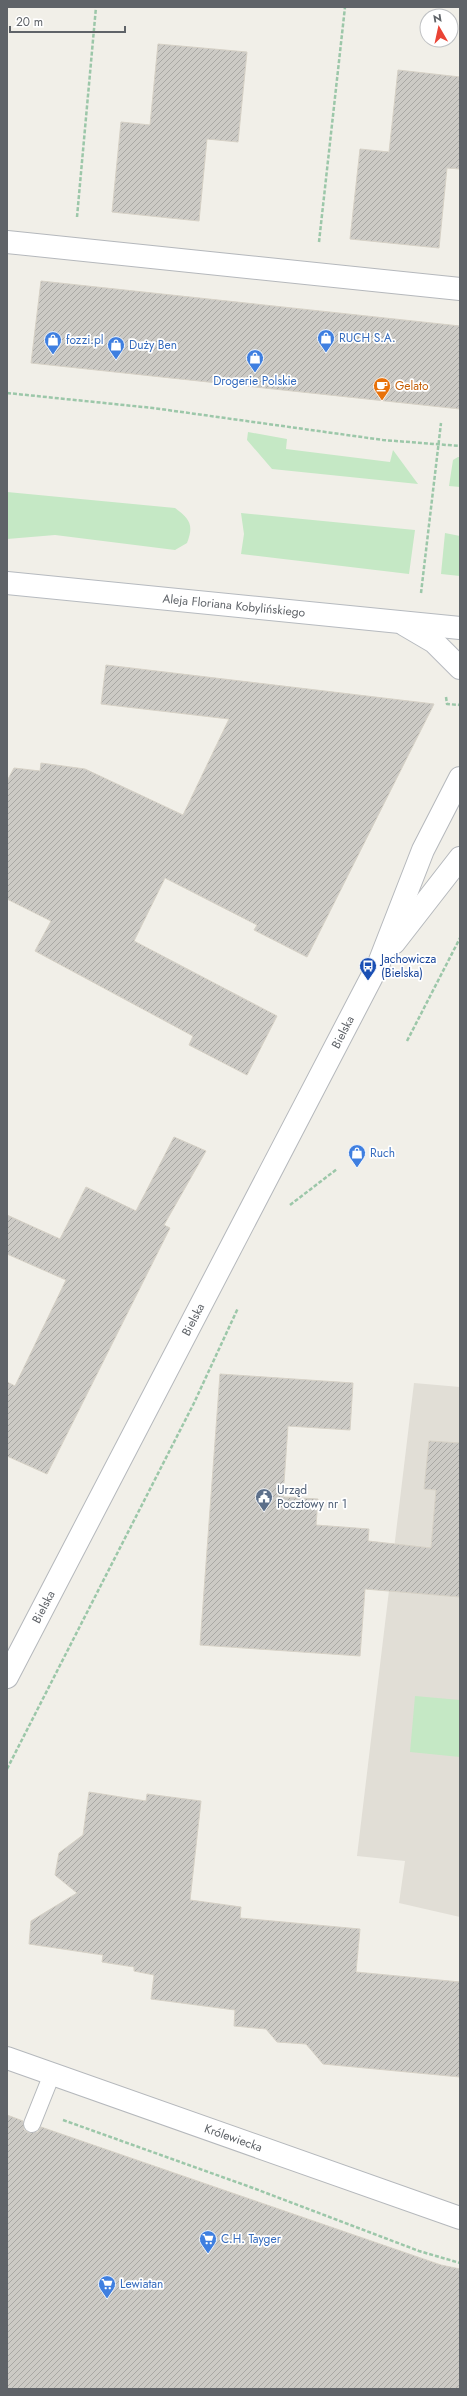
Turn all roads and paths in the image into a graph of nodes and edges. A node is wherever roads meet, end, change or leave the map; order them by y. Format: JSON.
{"nodes":[{"id":1,"x":96,"y":7,"type":"edge"},
{"id":2,"x":345,"y":7,"type":"edge"},
{"id":3,"x":7,"y":242,"type":"edge"},
{"id":4,"x":74,"y":249,"type":"junction"},
{"id":5,"x":316,"y":275,"type":"junction"},
{"id":6,"x":460,"y":289,"type":"edge"},
{"id":7,"x":7,"y":393,"type":"edge"},
{"id":8,"x":441,"y":423,"type":"dead end"},
{"id":9,"x":438,"y":445,"type":"junction"},
{"id":10,"x":460,"y":446,"type":"edge"},
{"id":11,"x":7,"y":583,"type":"edge"},
{"id":12,"x":408,"y":622,"type":"junction"},
{"id":13,"x":460,"y":628,"type":"edge"},
{"id":14,"x":460,"y":668,"type":"edge"},
{"id":15,"x":446,"y":694,"type":"dead end"},
{"id":16,"x":460,"y":705,"type":"edge"},
{"id":17,"x":460,"y":778,"type":"edge"},
{"id":18,"x":460,"y":858,"type":"edge"},
{"id":19,"x":460,"y":938,"type":"edge"},
{"id":20,"x":379,"y":963,"type":"junction"},
{"id":21,"x":407,"y":1041,"type":"dead end"},
{"id":22,"x":337,"y":1169,"type":"dead end"},
{"id":23,"x":289,"y":1206,"type":"dead end"},
{"id":24,"x":239,"y":1304,"type":"dead end"},
{"id":25,"x":7,"y":1677,"type":"edge"},
{"id":26,"x":7,"y":1769,"type":"edge"},
{"id":27,"x":7,"y":2058,"type":"edge"},
{"id":28,"x":52,"y":2074,"type":"junction"},
{"id":29,"x":34,"y":2118,"type":"joint"},
{"id":30,"x":460,"y":2218,"type":"edge"},
{"id":31,"x":460,"y":2263,"type":"edge"}],
"edges":[{"from":1,"to":4,"type":"path"},
{"from":2,"to":5,"type":"path"},
{"from":3,"to":4,"type":"street"},
{"from":4,"to":5,"type":"street"},
{"from":5,"to":6,"type":"street"},
{"from":7,"to":9,"type":"path"},
{"from":8,"to":9,"type":"path"},
{"from":9,"to":10,"type":"path"},
{"from":9,"to":12,"type":"path"},
{"from":11,"to":12,"type":"street","name":"Aleja Floriana Kobylińskiego"},
{"from":12,"to":13,"type":"street","name":"Aleja Floriana Kobylińskiego"},
{"from":12,"to":14,"type":"street"},
{"from":15,"to":16,"type":"path"},
{"from":17,"to":20,"type":"street","name":"Bielska"},
{"from":18,"to":20,"type":"street","name":"Bielska"},
{"from":19,"to":21,"type":"path"},
{"from":20,"to":25,"type":"street","name":"Bielska"},
{"from":22,"to":23,"type":"path"},
{"from":24,"to":26,"type":"path"},
{"from":27,"to":28,"type":"street","name":"Królewiecka"},
{"from":28,"to":29,"type":"lane"},
{"from":28,"to":30,"type":"street","name":"Królewiecka"},
{"from":29,"to":31,"type":"path"}]}
